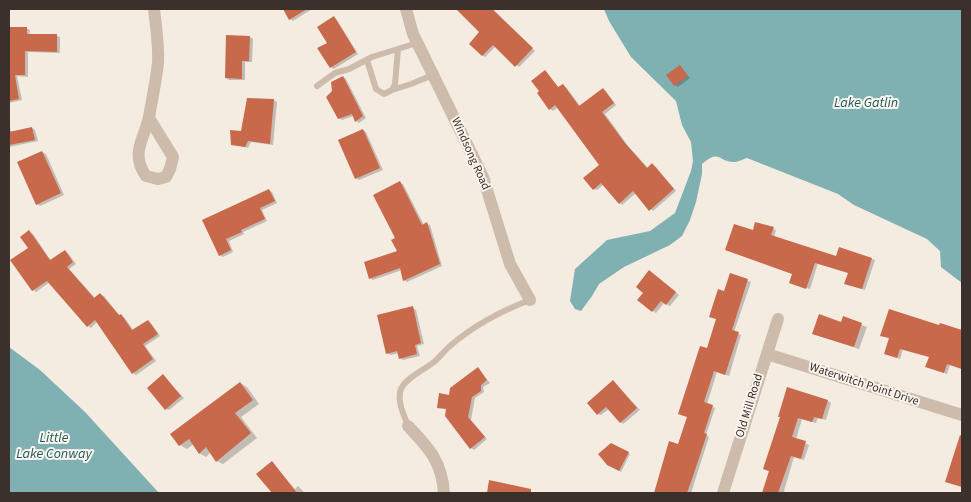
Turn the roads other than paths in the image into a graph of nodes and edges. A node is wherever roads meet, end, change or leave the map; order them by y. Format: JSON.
{"nodes":[{"id":1,"x":154,"y":9,"type":"edge"},
{"id":2,"x":406,"y":9,"type":"edge"},
{"id":3,"x":417,"y":43,"type":"junction"},
{"id":4,"x":398,"y":49,"type":"junction"},
{"id":5,"x":367,"y":60,"type":"junction"},
{"id":6,"x":433,"y":75,"type":"junction"},
{"id":7,"x":318,"y":86,"type":"dead end"},
{"id":8,"x":392,"y":90,"type":"junction"},
{"id":9,"x":148,"y":118,"type":"dead end"},
{"id":10,"x":530,"y":300,"type":"joint"},
{"id":11,"x":778,"y":319,"type":"dead end"},
{"id":12,"x":766,"y":354,"type":"junction"},
{"id":13,"x":962,"y":416,"type":"edge"},
{"id":14,"x":408,"y":426,"type":"joint"},
{"id":15,"x":444,"y":493,"type":"edge"},
{"id":16,"x":723,"y":493,"type":"edge"}],
"edges":[{"from":1,"to":9,"type":"street"},
{"from":2,"to":3,"type":"street","name":"Windsong Road"},
{"from":3,"to":4,"type":"lane"},
{"from":3,"to":6,"type":"street","name":"Windsong Road"},
{"from":4,"to":5,"type":"lane"},
{"from":4,"to":8,"type":"lane"},
{"from":5,"to":7,"type":"lane"},
{"from":5,"to":8,"type":"lane"},
{"from":6,"to":8,"type":"lane"},
{"from":6,"to":10,"type":"street","name":"Windsong Road"},
{"from":10,"to":14,"type":"lane"},
{"from":11,"to":12,"type":"street","name":"Old Mill Road"},
{"from":12,"to":13,"type":"street","name":"Waterwitch Point Drive"},
{"from":12,"to":16,"type":"street","name":"Old Mill Road"},
{"from":14,"to":15,"type":"street"}]}
